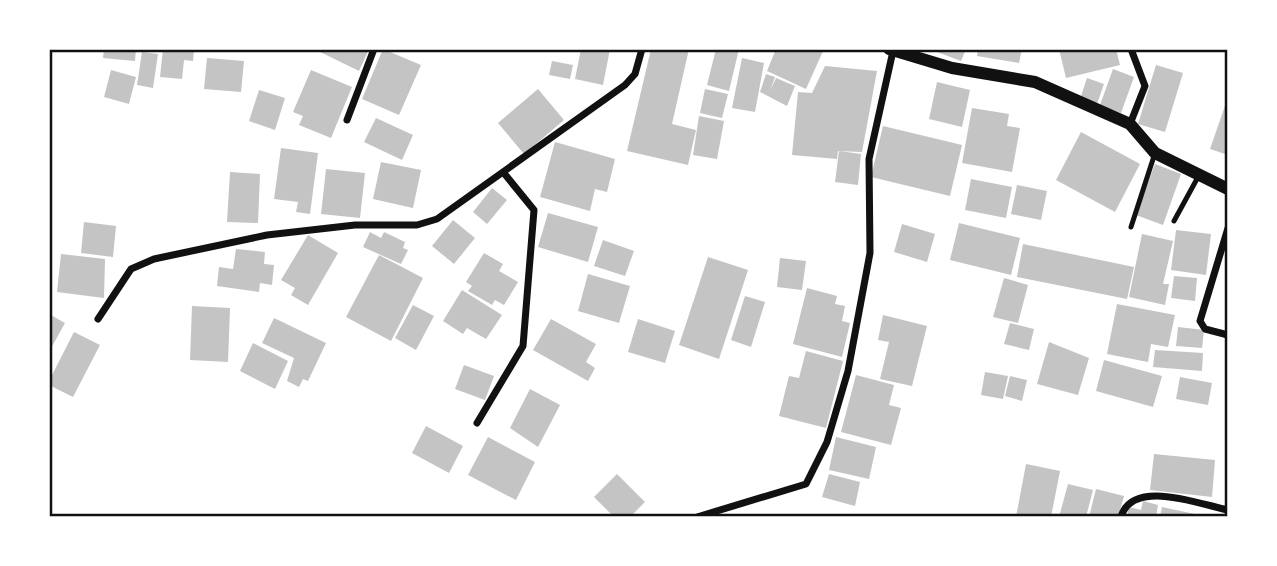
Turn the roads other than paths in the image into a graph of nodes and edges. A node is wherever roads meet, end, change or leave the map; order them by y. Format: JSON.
{"nodes":[{"id":1,"x":374,"y":49,"type":"edge"},
{"id":2,"x":642,"y":49,"type":"edge"},
{"id":3,"x":1131,"y":49,"type":"edge"},
{"id":4,"x":891,"y":50,"type":"edge"},
{"id":5,"x":347,"y":120,"type":"dead end"},
{"id":6,"x":1130,"y":124,"type":"junction"},
{"id":7,"x":1155,"y":153,"type":"junction"},
{"id":8,"x":503,"y":172,"type":"junction"},
{"id":9,"x":1200,"y":174,"type":"junction"},
{"id":10,"x":1228,"y":189,"type":"edge"},
{"id":11,"x":1174,"y":221,"type":"dead end"},
{"id":12,"x":1130,"y":227,"type":"dead end"},
{"id":13,"x":1228,"y":228,"type":"edge"},
{"id":14,"x":98,"y":319,"type":"dead end"},
{"id":15,"x":1228,"y":335,"type":"edge"},
{"id":16,"x":477,"y":423,"type":"dead end"},
{"id":17,"x":1228,"y":509,"type":"edge"},
{"id":18,"x":697,"y":517,"type":"edge"},
{"id":19,"x":1121,"y":517,"type":"edge"},
{"id":20,"x":1227,"y":517,"type":"edge"}],
"edges":[{"from":1,"to":5,"type":"street"},
{"from":2,"to":8,"type":"street"},
{"from":3,"to":6,"type":"street"},
{"from":4,"to":6,"type":"street"},
{"from":4,"to":18,"type":"street"},
{"from":6,"to":7,"type":"street"},
{"from":7,"to":9,"type":"street"},
{"from":7,"to":12,"type":"lane"},
{"from":8,"to":14,"type":"street"},
{"from":8,"to":16,"type":"street"},
{"from":9,"to":10,"type":"street"},
{"from":9,"to":11,"type":"lane"},
{"from":13,"to":15,"type":"street"},
{"from":17,"to":19,"type":"street"},
{"from":17,"to":20,"type":"street"}]}
